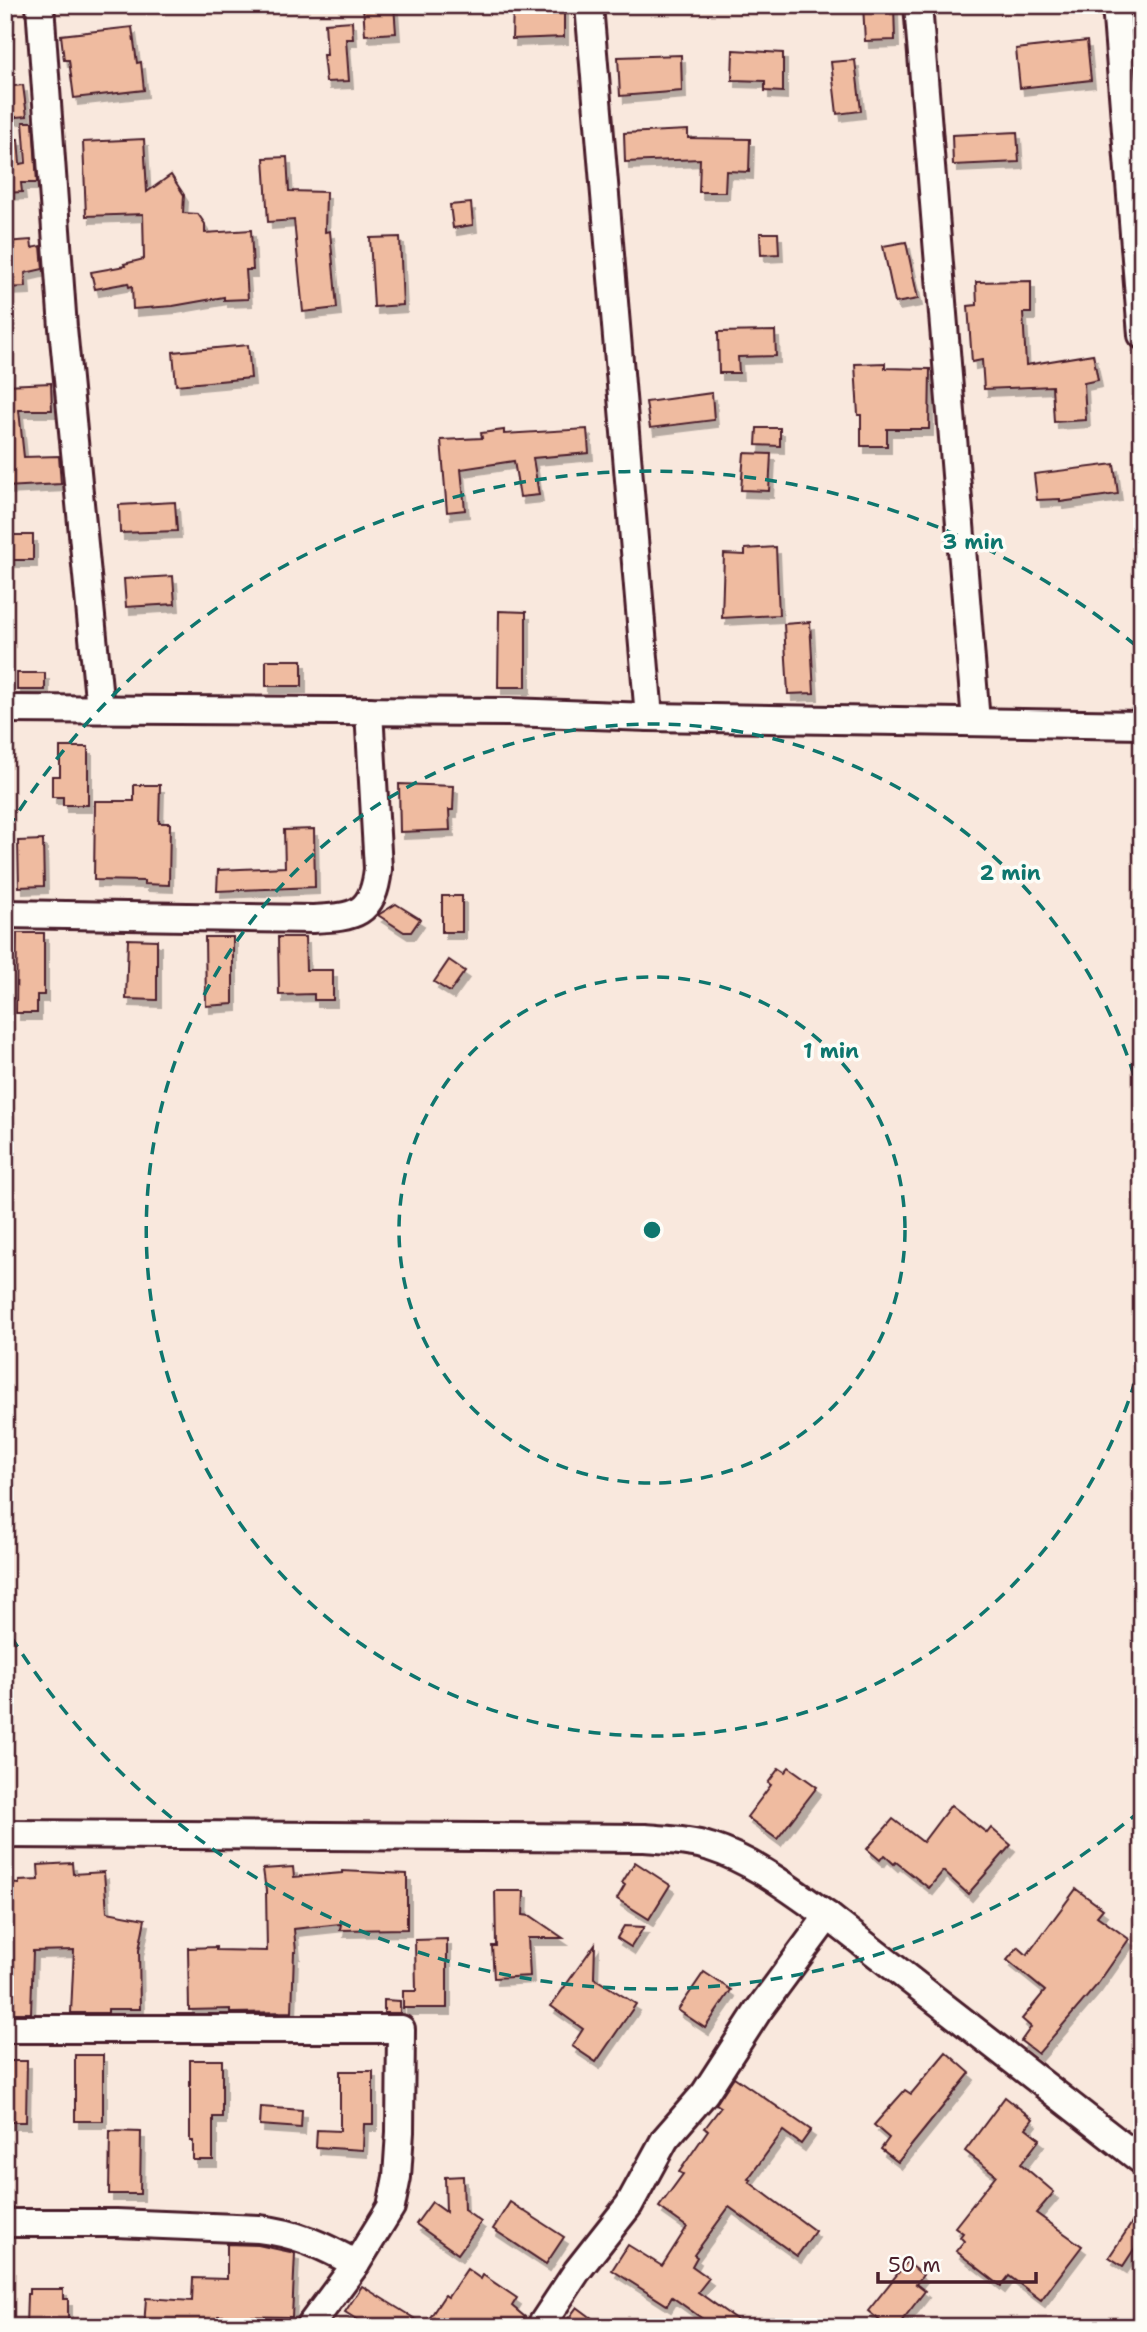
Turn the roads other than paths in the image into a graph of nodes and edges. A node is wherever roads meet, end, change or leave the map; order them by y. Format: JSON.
{"nodes":[{"id":1,"x":40,"y":5,"type":"edge"},
{"id":2,"x":589,"y":5,"type":"edge"},
{"id":3,"x":918,"y":5,"type":"edge"},
{"id":4,"x":1116,"y":5,"type":"edge"},
{"id":5,"x":1142,"y":335,"type":"edge"},
{"id":6,"x":5,"y":709,"type":"edge"},
{"id":7,"x":100,"y":709,"type":"junction"},
{"id":8,"x":369,"y":711,"type":"junction"},
{"id":9,"x":649,"y":717,"type":"junction"},
{"id":10,"x":976,"y":722,"type":"junction"},
{"id":11,"x":1142,"y":725,"type":"edge"},
{"id":12,"x":5,"y":914,"type":"edge"},
{"id":13,"x":5,"y":1834,"type":"edge"},
{"id":14,"x":828,"y":1916,"type":"junction"},
{"id":15,"x":5,"y":2029,"type":"edge"},
{"id":16,"x":1142,"y":2161,"type":"edge"},
{"id":17,"x":5,"y":2223,"type":"edge"},
{"id":18,"x":356,"y":2264,"type":"junction"},
{"id":19,"x":309,"y":2327,"type":"edge"},
{"id":20,"x":540,"y":2327,"type":"edge"}],
"edges":[{"from":1,"to":7,"type":"street"},
{"from":2,"to":9,"type":"street"},
{"from":3,"to":10,"type":"street"},
{"from":4,"to":5,"type":"street"},
{"from":6,"to":7,"type":"street"},
{"from":7,"to":8,"type":"street"},
{"from":8,"to":9,"type":"street"},
{"from":8,"to":12,"type":"street"},
{"from":9,"to":10,"type":"street"},
{"from":10,"to":11,"type":"street"},
{"from":13,"to":14,"type":"street"},
{"from":14,"to":16,"type":"street"},
{"from":14,"to":20,"type":"street"},
{"from":15,"to":18,"type":"street"},
{"from":17,"to":18,"type":"street"},
{"from":18,"to":19,"type":"street"}]}
